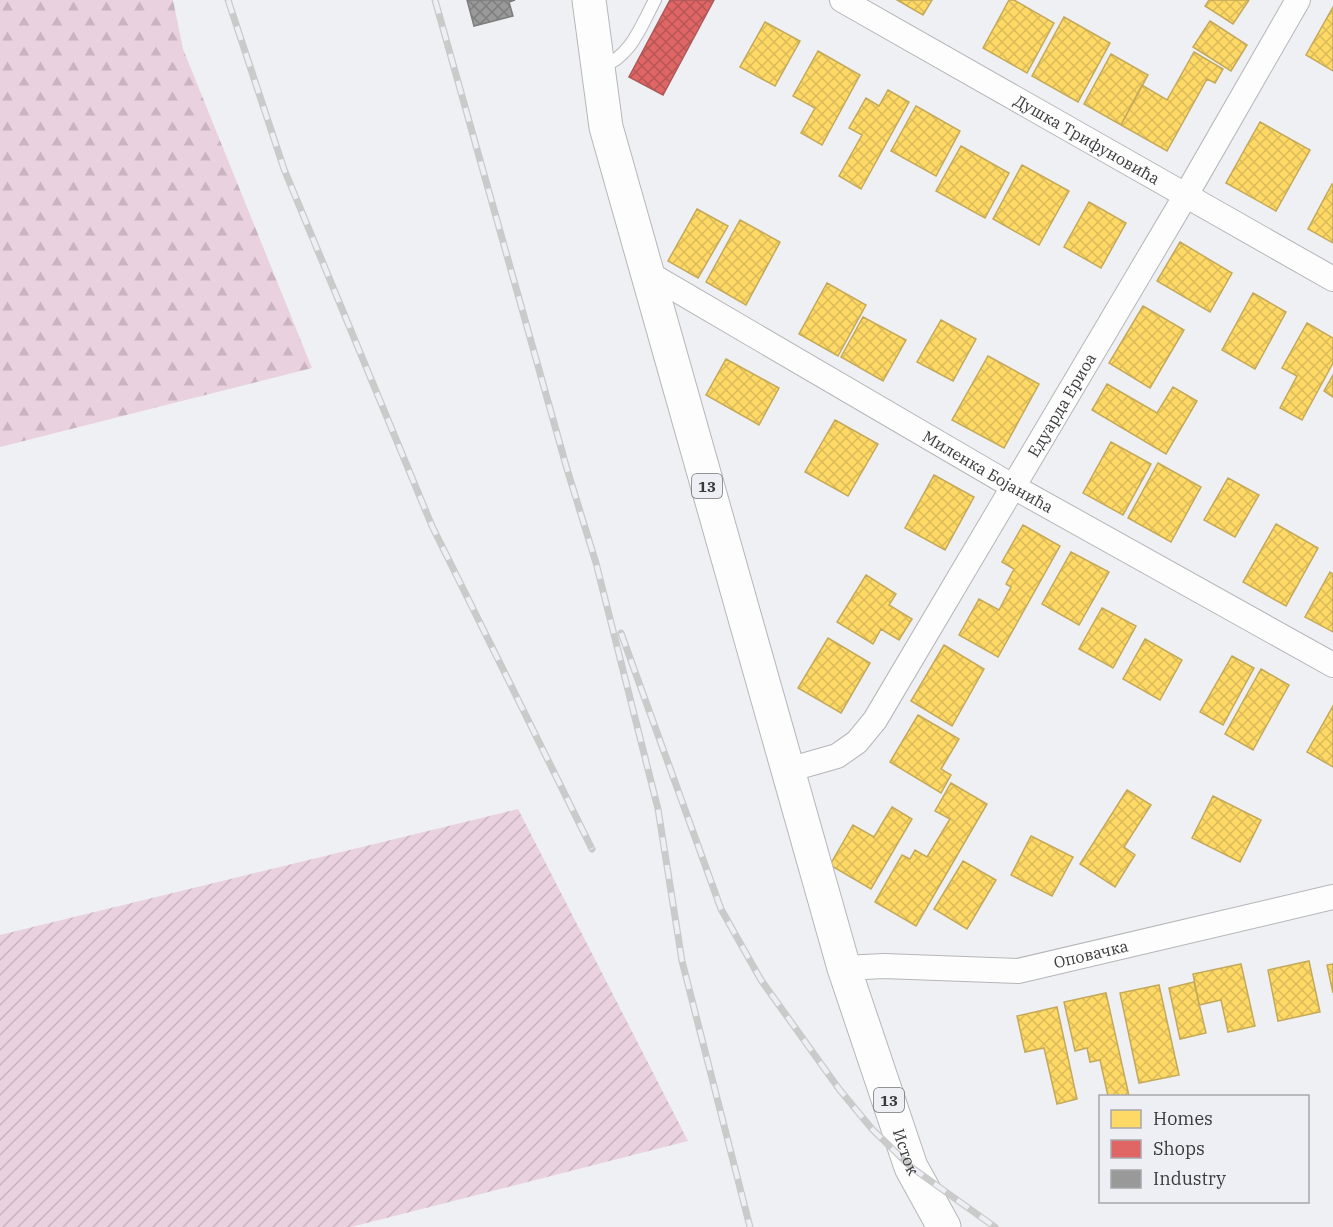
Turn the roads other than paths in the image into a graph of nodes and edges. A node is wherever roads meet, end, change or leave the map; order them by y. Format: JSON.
{"nodes":[{"id":1,"x":589,"y":0,"type":"edge"},
{"id":2,"x":655,"y":0,"type":"edge"},
{"id":3,"x":842,"y":0,"type":"edge"},
{"id":4,"x":1298,"y":0,"type":"edge"},
{"id":5,"x":597,"y":69,"type":"junction"},
{"id":6,"x":1186,"y":195,"type":"junction"},
{"id":7,"x":646,"y":272,"type":"junction"},
{"id":8,"x":1333,"y":279,"type":"edge"},
{"id":9,"x":1012,"y":486,"type":"junction"},
{"id":10,"x":1333,"y":665,"type":"edge"},
{"id":11,"x":788,"y":770,"type":"junction"},
{"id":12,"x":1333,"y":897,"type":"edge"},
{"id":13,"x":844,"y":968,"type":"junction"},
{"id":14,"x":944,"y":1227,"type":"edge"}],
"edges":[{"from":1,"to":5,"type":"main road","number":"13"},
{"from":2,"to":5,"type":"lane"},
{"from":3,"to":6,"type":"street","name":"Душка Трифуновића"},
{"from":4,"to":6,"type":"street","name":"Едуарда Ериоа"},
{"from":5,"to":7,"type":"main road","number":"13"},
{"from":6,"to":8,"type":"street","name":"Душка Трифуновића"},
{"from":6,"to":9,"type":"street","name":"Едуарда Ериоа"},
{"from":7,"to":9,"type":"street","name":"Миленка Бојанића"},
{"from":7,"to":11,"type":"main road","number":"13"},
{"from":9,"to":10,"type":"street","name":"Миленка Бојанића"},
{"from":9,"to":11,"type":"street","name":"Едуарда Ериоа"},
{"from":11,"to":13,"type":"main road","number":"13"},
{"from":12,"to":13,"type":"street","name":"Оповачка"},
{"from":13,"to":14,"type":"main road","name":"Исток","number":"13"}]}
